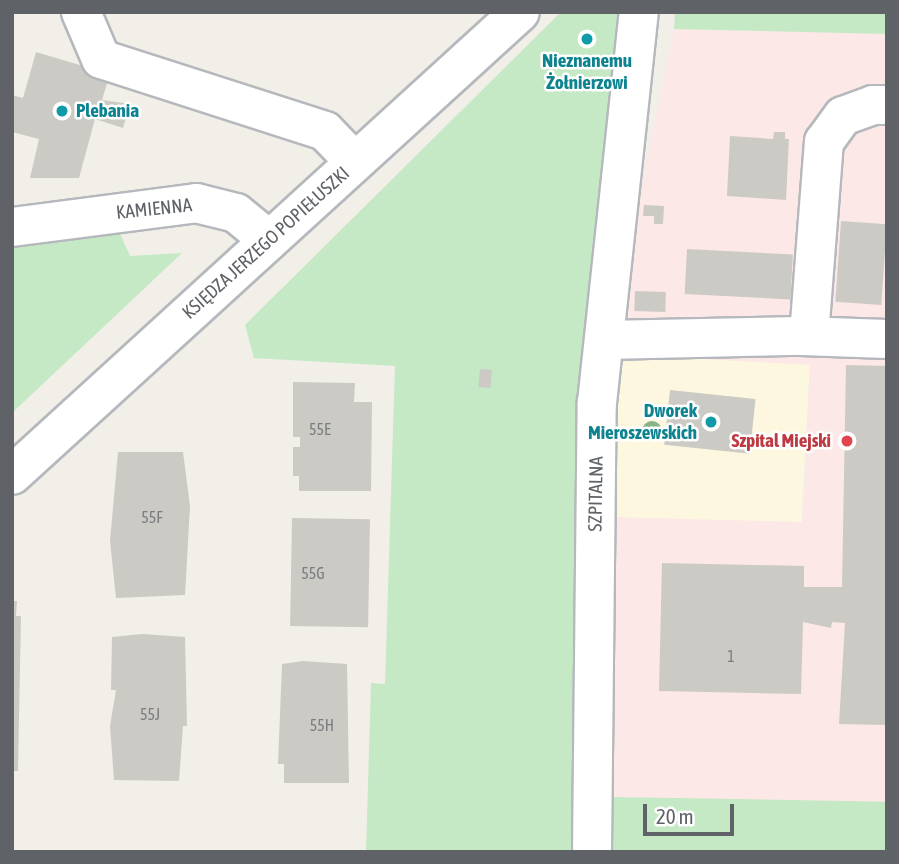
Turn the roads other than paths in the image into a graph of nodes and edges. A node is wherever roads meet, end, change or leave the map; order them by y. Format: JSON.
{"nodes":[{"id":1,"x":81,"y":12,"type":"edge"},
{"id":2,"x":520,"y":12,"type":"edge"},
{"id":3,"x":639,"y":12,"type":"edge"},
{"id":4,"x":887,"y":105,"type":"edge"},
{"id":5,"x":355,"y":162,"type":"junction"},
{"id":6,"x":18,"y":217,"type":"edge"},
{"id":7,"x":269,"y":240,"type":"junction"},
{"id":8,"x":809,"y":336,"type":"junction"},
{"id":9,"x":887,"y":339,"type":"edge"},
{"id":10,"x":604,"y":340,"type":"junction"},
{"id":11,"x":12,"y":475,"type":"edge"},
{"id":12,"x":592,"y":852,"type":"edge"}],
"edges":[{"from":1,"to":5,"type":"street"},
{"from":2,"to":5,"type":"street","name":"KSIĘDZA JERZEGO POPIEŁUSZKI"},
{"from":3,"to":10,"type":"street","name":"SZPITALNA"},
{"from":4,"to":8,"type":"street"},
{"from":5,"to":7,"type":"street","name":"KSIĘDZA JERZEGO POPIEŁUSZKI"},
{"from":6,"to":7,"type":"street","name":"KAMIENNA"},
{"from":7,"to":11,"type":"street","name":"KSIĘDZA JERZEGO POPIEŁUSZKI"},
{"from":8,"to":9,"type":"street"},
{"from":8,"to":10,"type":"street"},
{"from":10,"to":12,"type":"street","name":"SZPITALNA"}]}
